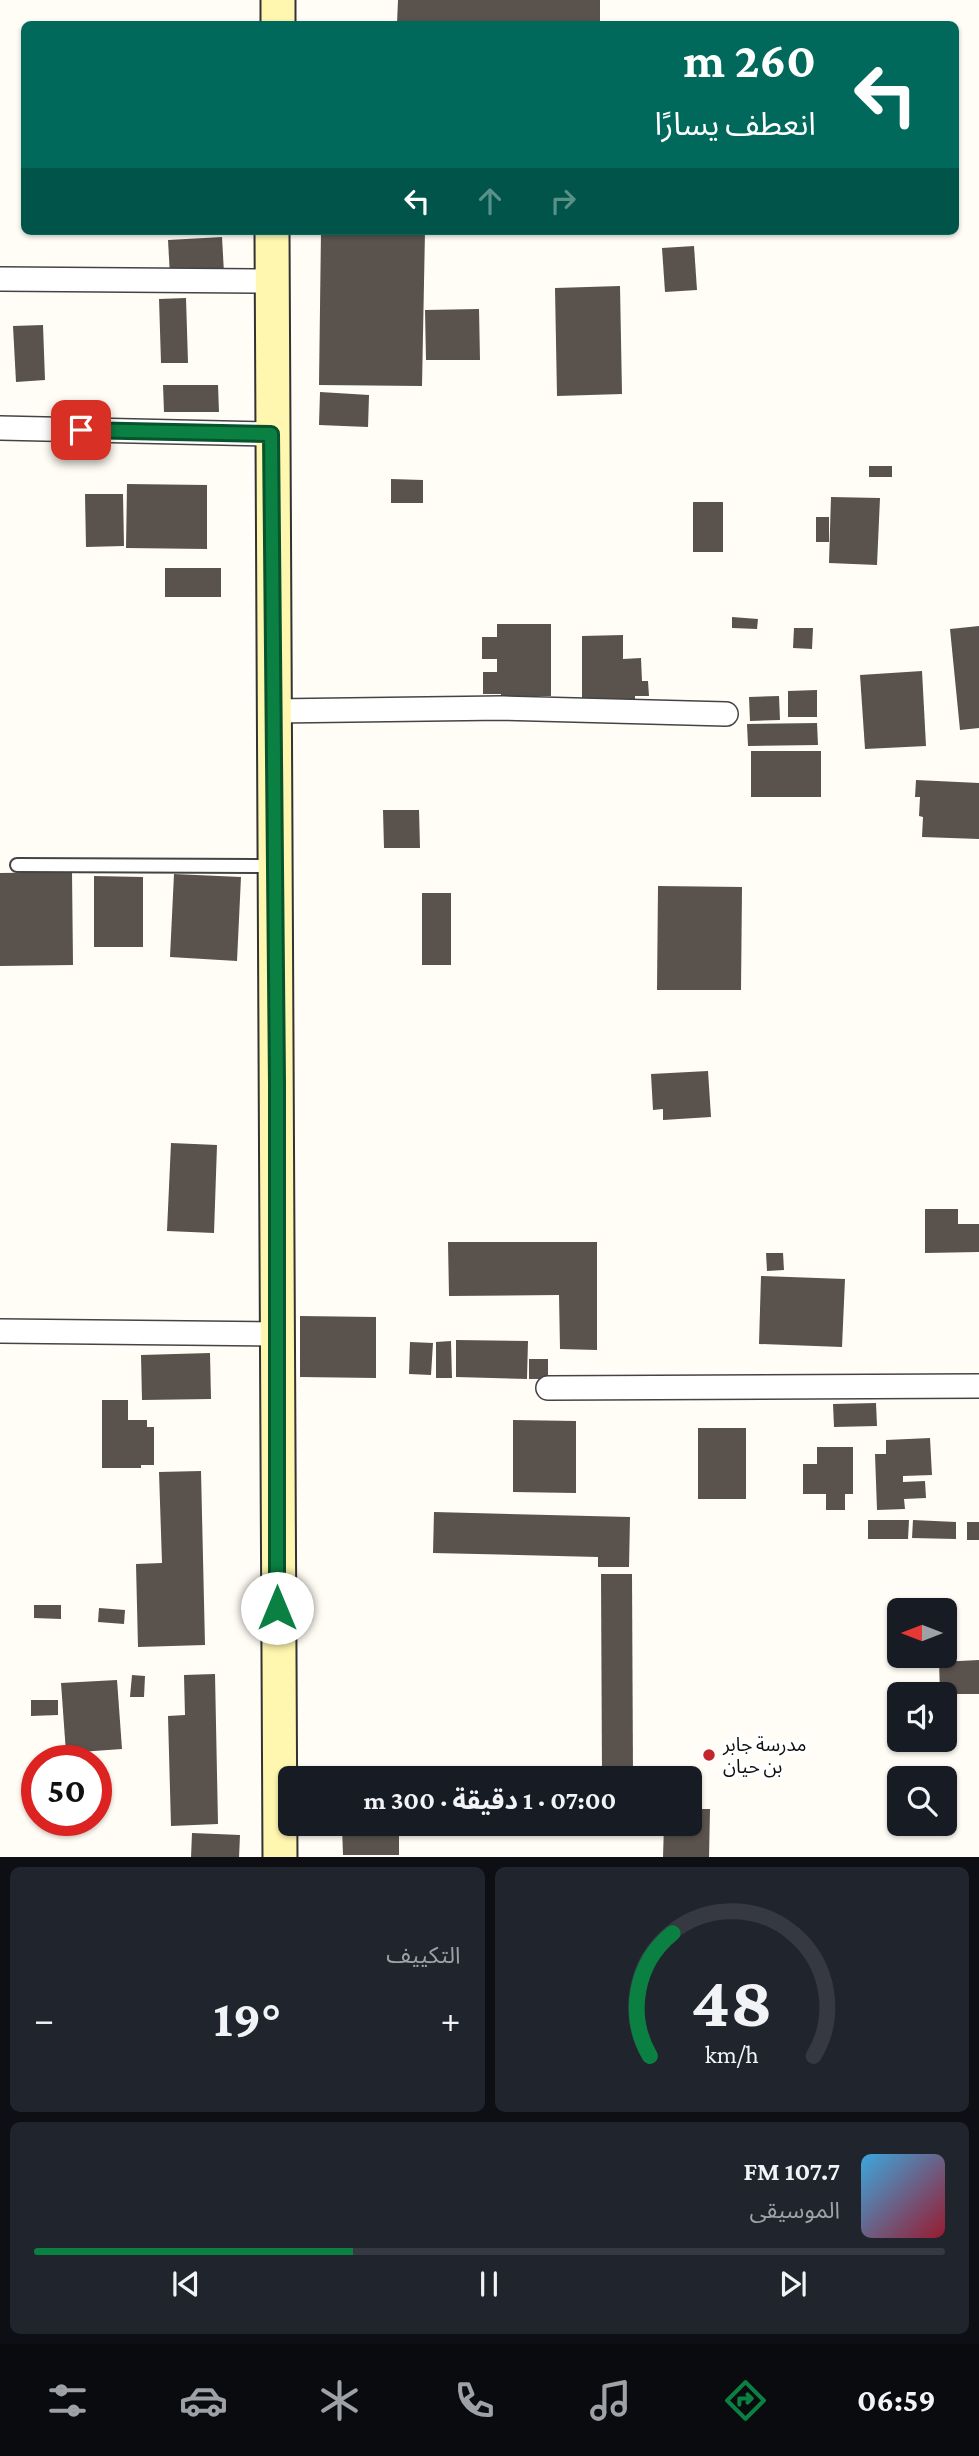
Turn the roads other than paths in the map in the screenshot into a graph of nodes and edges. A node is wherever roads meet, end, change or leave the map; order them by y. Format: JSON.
{"nodes":[{"id":1,"x":278,"y":0,"type":"edge"},
{"id":2,"x":278,"y":21,"type":"edge"},
{"id":3,"x":272,"y":235,"type":"edge"},
{"id":4,"x":0,"y":279,"type":"edge"},
{"id":5,"x":270,"y":281,"type":"junction"},
{"id":6,"x":0,"y":428,"type":"edge"},
{"id":7,"x":271,"y":434,"type":"junction"},
{"id":8,"x":274,"y":711,"type":"junction"},
{"id":9,"x":726,"y":714,"type":"dead end"},
{"id":10,"x":17,"y":865,"type":"dead end"},
{"id":11,"x":275,"y":866,"type":"junction"},
{"id":12,"x":0,"y":1331,"type":"edge"},
{"id":13,"x":276,"y":1334,"type":"junction"},
{"id":14,"x":979,"y":1386,"type":"edge"},
{"id":15,"x":548,"y":1388,"type":"dead end"},
{"id":16,"x":280,"y":1857,"type":"edge"}],
"edges":[{"from":1,"to":2,"type":"main road"},
{"from":3,"to":5,"type":"main road"},
{"from":4,"to":5,"type":"street"},
{"from":5,"to":7,"type":"main road"},
{"from":6,"to":7,"type":"street"},
{"from":7,"to":8,"type":"main road"},
{"from":8,"to":9,"type":"street"},
{"from":8,"to":11,"type":"main road"},
{"from":10,"to":11,"type":"lane"},
{"from":11,"to":13,"type":"main road"},
{"from":12,"to":13,"type":"street"},
{"from":13,"to":16,"type":"main road"},
{"from":14,"to":15,"type":"street"}]}
